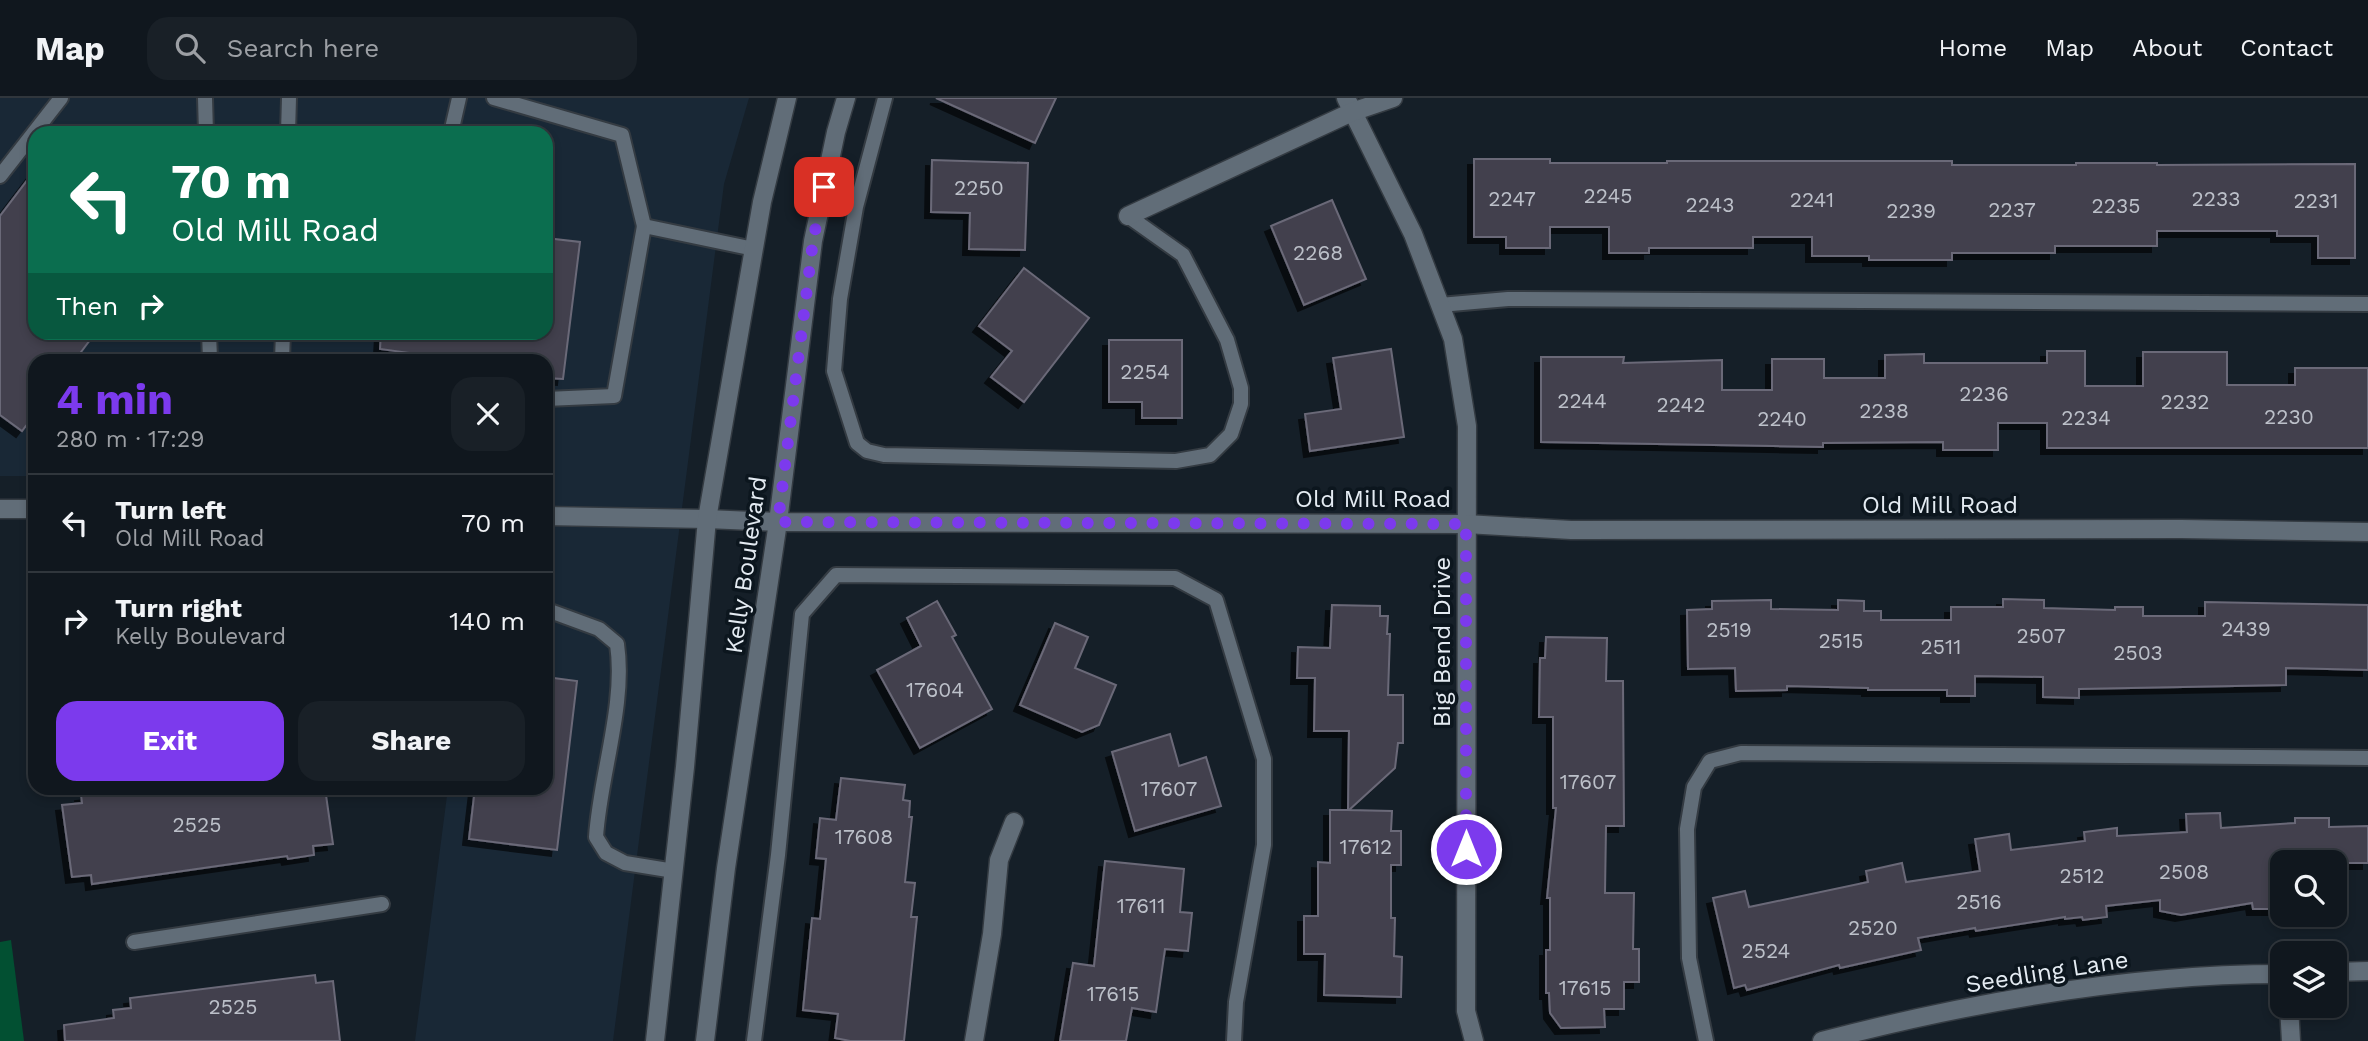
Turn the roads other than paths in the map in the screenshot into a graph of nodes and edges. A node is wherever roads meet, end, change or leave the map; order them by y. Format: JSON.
{"nodes":[{"id":1,"x":61,"y":98,"type":"edge"},
{"id":2,"x":205,"y":98,"type":"edge"},
{"id":3,"x":289,"y":98,"type":"edge"},
{"id":4,"x":459,"y":98,"type":"edge"},
{"id":5,"x":494,"y":98,"type":"edge"},
{"id":6,"x":787,"y":98,"type":"edge"},
{"id":7,"x":846,"y":98,"type":"edge"},
{"id":8,"x":885,"y":98,"type":"edge"},
{"id":9,"x":1393,"y":98,"type":"edge"},
{"id":10,"x":1349,"y":105,"type":"edge"},
{"id":11,"x":39,"y":126,"type":"edge"},
{"id":12,"x":206,"y":126,"type":"edge"},
{"id":13,"x":288,"y":126,"type":"edge"},
{"id":14,"x":453,"y":126,"type":"edge"},
{"id":15,"x":28,"y":140,"type":"edge"},
{"id":16,"x":0,"y":176,"type":"edge"},
{"id":17,"x":1128,"y":216,"type":"joint"},
{"id":18,"x":644,"y":226,"type":"junction"},
{"id":19,"x":754,"y":249,"type":"junction"},
{"id":20,"x":2368,"y":304,"type":"edge"},
{"id":21,"x":1440,"y":305,"type":"junction"},
{"id":22,"x":553,"y":399,"type":"edge"},
{"id":23,"x":0,"y":509,"type":"edge"},
{"id":24,"x":28,"y":509,"type":"edge"},
{"id":25,"x":553,"y":516,"type":"edge"},
{"id":26,"x":707,"y":519,"type":"junction"},
{"id":27,"x":778,"y":522,"type":"junction"},
{"id":28,"x":1466,"y":524,"type":"junction"},
{"id":29,"x":2368,"y":532,"type":"edge"},
{"id":30,"x":553,"y":612,"type":"edge"},
{"id":31,"x":2368,"y":758,"type":"edge"},
{"id":32,"x":1014,"y":822,"type":"dead end"},
{"id":33,"x":674,"y":871,"type":"junction"},
{"id":34,"x":382,"y":904,"type":"dead end"},
{"id":35,"x":134,"y":942,"type":"dead end"},
{"id":36,"x":2368,"y":971,"type":"edge"},
{"id":37,"x":2347,"y":972,"type":"edge"},
{"id":38,"x":2270,"y":974,"type":"edge"},
{"id":39,"x":2290,"y":1018,"type":"edge"},
{"id":40,"x":655,"y":1041,"type":"edge"},
{"id":41,"x":705,"y":1041,"type":"edge"},
{"id":42,"x":754,"y":1041,"type":"edge"},
{"id":43,"x":974,"y":1041,"type":"edge"},
{"id":44,"x":1234,"y":1041,"type":"edge"},
{"id":45,"x":1474,"y":1041,"type":"edge"},
{"id":46,"x":1706,"y":1041,"type":"edge"},
{"id":47,"x":1822,"y":1041,"type":"edge"},
{"id":48,"x":2291,"y":1041,"type":"edge"}],
"edges":[{"from":1,"to":11,"type":"lane"},
{"from":2,"to":12,"type":"lane"},
{"from":3,"to":13,"type":"lane"},
{"from":4,"to":14,"type":"lane"},
{"from":5,"to":18,"type":"lane"},
{"from":6,"to":19,"type":"street","name":"Kelly Boulevard"},
{"from":7,"to":27,"type":"street","name":"Kelly Boulevard"},
{"from":8,"to":17,"type":"lane"},
{"from":9,"to":10,"type":"street"},
{"from":10,"to":17,"type":"street"},
{"from":10,"to":21,"type":"street","name":"Big Bend Drive"},
{"from":15,"to":16,"type":"lane"},
{"from":18,"to":19,"type":"lane"},
{"from":18,"to":22,"type":"lane"},
{"from":19,"to":26,"type":"street","name":"Kelly Boulevard"},
{"from":20,"to":21,"type":"lane"},
{"from":21,"to":28,"type":"street","name":"Big Bend Drive"},
{"from":23,"to":24,"type":"street"},
{"from":25,"to":26,"type":"street","name":"Old Mill Road"},
{"from":26,"to":27,"type":"street","name":"Old Mill Road"},
{"from":26,"to":33,"type":"street","name":"Kelly Boulevard"},
{"from":27,"to":28,"type":"street","name":"Old Mill Road"},
{"from":27,"to":41,"type":"street","name":"Kelly Boulevard"},
{"from":28,"to":29,"type":"street","name":"Old Mill Road"},
{"from":28,"to":45,"type":"street","name":"Big Bend Drive"},
{"from":30,"to":33,"type":"lane"},
{"from":31,"to":46,"type":"lane"},
{"from":32,"to":43,"type":"street"},
{"from":33,"to":40,"type":"street","name":"Kelly Boulevard"},
{"from":34,"to":35,"type":"lane"},
{"from":36,"to":37,"type":"street"},
{"from":38,"to":47,"type":"street","name":"Seedling Lane"},
{"from":39,"to":48,"type":"street"},
{"from":42,"to":44,"type":"lane"}]}
